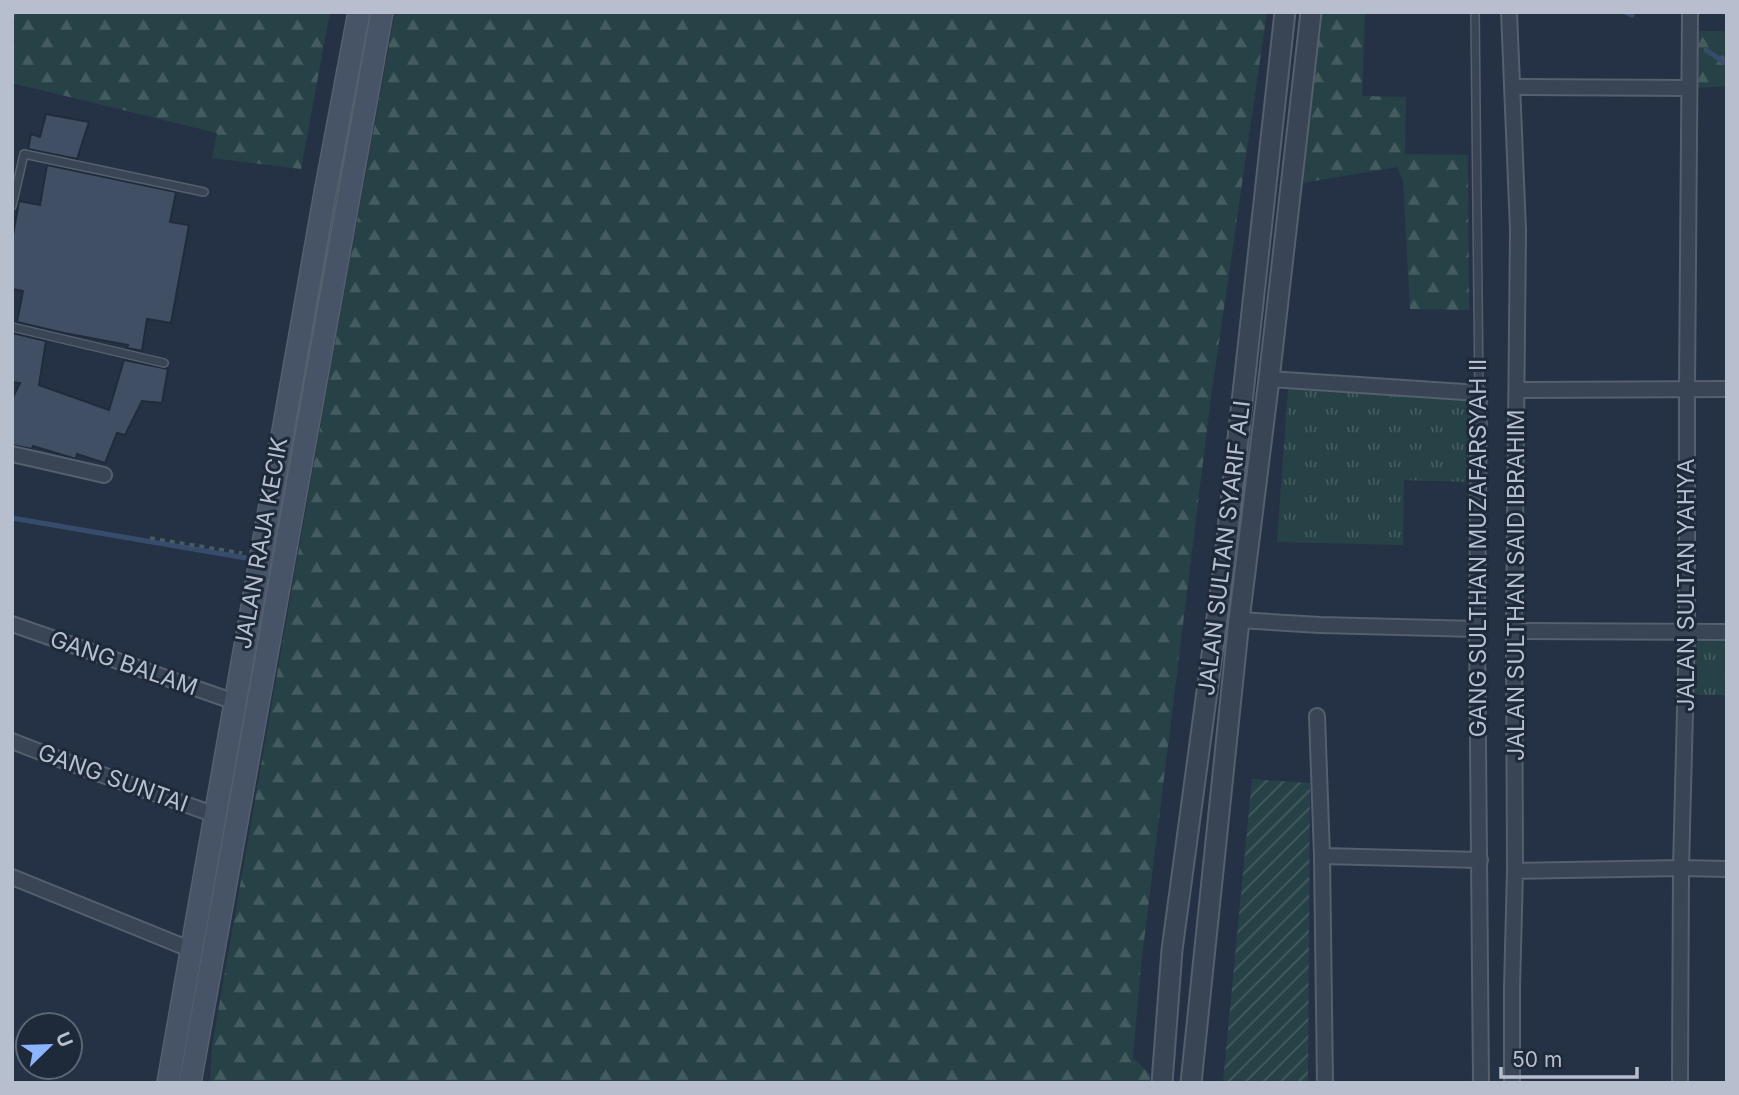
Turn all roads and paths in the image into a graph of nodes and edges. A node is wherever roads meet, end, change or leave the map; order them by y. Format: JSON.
{"nodes":[{"id":1,"x":359,"y":12,"type":"edge"},
{"id":2,"x":383,"y":12,"type":"edge"},
{"id":3,"x":1285,"y":12,"type":"edge"},
{"id":4,"x":1311,"y":12,"type":"edge"},
{"id":5,"x":1509,"y":12,"type":"edge"},
{"id":6,"x":1690,"y":12,"type":"edge"},
{"id":7,"x":1475,"y":13,"type":"edge"},
{"id":8,"x":1512,"y":87,"type":"junction"},
{"id":9,"x":1689,"y":88,"type":"junction"},
{"id":10,"x":204,"y":192,"type":"dead end"},
{"id":11,"x":325,"y":193,"type":"junction"},
{"id":12,"x":349,"y":196,"type":"junction"},
{"id":13,"x":12,"y":205,"type":"edge"},
{"id":14,"x":12,"y":327,"type":"edge"},
{"id":15,"x":164,"y":363,"type":"dead end"},
{"id":16,"x":1269,"y":379,"type":"junction"},
{"id":17,"x":1687,"y":388,"type":"junction"},
{"id":18,"x":1727,"y":389,"type":"edge"},
{"id":19,"x":1517,"y":390,"type":"junction"},
{"id":20,"x":1479,"y":393,"type":"junction"},
{"id":21,"x":12,"y":454,"type":"edge"},
{"id":22,"x":104,"y":475,"type":"dead end"},
{"id":23,"x":150,"y":538,"type":"dead end"},
{"id":24,"x":261,"y":556,"type":"junction"},
{"id":25,"x":1239,"y":620,"type":"junction"},
{"id":26,"x":12,"y":625,"type":"edge"},
{"id":27,"x":1477,"y":629,"type":"junction"},
{"id":28,"x":1514,"y":631,"type":"junction"},
{"id":29,"x":1727,"y":632,"type":"edge"},
{"id":30,"x":1688,"y":633,"type":"junction"},
{"id":31,"x":235,"y":702,"type":"junction"},
{"id":32,"x":1317,"y":716,"type":"dead end"},
{"id":33,"x":12,"y":741,"type":"edge"},
{"id":34,"x":215,"y":815,"type":"junction"},
{"id":35,"x":1322,"y":856,"type":"junction"},
{"id":36,"x":1480,"y":860,"type":"junction"},
{"id":37,"x":1681,"y":867,"type":"junction"},
{"id":38,"x":1727,"y":869,"type":"edge"},
{"id":39,"x":1516,"y":871,"type":"junction"},
{"id":40,"x":12,"y":877,"type":"edge"},
{"id":41,"x":200,"y":898,"type":"junction"},
{"id":42,"x":224,"y":902,"type":"junction"},
{"id":43,"x":192,"y":950,"type":"junction"},
{"id":44,"x":168,"y":1083,"type":"edge"},
{"id":45,"x":190,"y":1083,"type":"edge"},
{"id":46,"x":1162,"y":1083,"type":"edge"},
{"id":47,"x":1191,"y":1083,"type":"edge"},
{"id":48,"x":1325,"y":1083,"type":"edge"},
{"id":49,"x":1481,"y":1083,"type":"edge"},
{"id":50,"x":1512,"y":1083,"type":"edge"},
{"id":51,"x":1680,"y":1083,"type":"edge"}],
"edges":[{"from":1,"to":11,"type":"main road","name":"JALAN RAJA KECIK"},
{"from":2,"to":12,"type":"main road","name":"JALAN RAJA KECIK"},
{"from":3,"to":46,"type":"street","name":"JALAN SULTAN SYARIF ALI"},
{"from":4,"to":16,"type":"street","name":"JALAN SULTAN SYARIF ALI"},
{"from":5,"to":8,"type":"street","name":"JALAN SULTHAN SAID IBRAHIM"},
{"from":6,"to":9,"type":"street","name":"JALAN SULTAN YAHYA"},
{"from":7,"to":20,"type":"lane","name":"GANG SULTHAN MUZAFARSYAH II"},
{"from":8,"to":9,"type":"street"},
{"from":8,"to":19,"type":"street","name":"JALAN SULTHAN SAID IBRAHIM"},
{"from":9,"to":17,"type":"street","name":"JALAN SULTAN YAHYA"},
{"from":10,"to":13,"type":"lane"},
{"from":11,"to":12,"type":"main road"},
{"from":11,"to":24,"type":"main road","name":"JALAN RAJA KECIK"},
{"from":12,"to":42,"type":"main road","name":"JALAN RAJA KECIK"},
{"from":14,"to":15,"type":"lane"},
{"from":16,"to":20,"type":"street"},
{"from":16,"to":25,"type":"street","name":"JALAN SULTAN SYARIF ALI"},
{"from":17,"to":18,"type":"street"},
{"from":17,"to":19,"type":"street"},
{"from":17,"to":30,"type":"street","name":"JALAN SULTAN YAHYA"},
{"from":19,"to":28,"type":"street","name":"JALAN SULTHAN SAID IBRAHIM"},
{"from":20,"to":27,"type":"street","name":"GANG SULTHAN MUZAFARSYAH II"},
{"from":21,"to":22,"type":"street"},
{"from":23,"to":24,"type":"path"},
{"from":24,"to":31,"type":"main road","name":"JALAN RAJA KECIK"},
{"from":25,"to":27,"type":"street"},
{"from":25,"to":47,"type":"street","name":"JALAN SULTAN SYARIF ALI"},
{"from":26,"to":31,"type":"street","name":"GANG BALAM"},
{"from":27,"to":36,"type":"street","name":"GANG SULTHAN MUZAFARSYAH II"},
{"from":28,"to":30,"type":"street"},
{"from":28,"to":39,"type":"street","name":"JALAN SULTHAN SAID IBRAHIM"},
{"from":29,"to":30,"type":"street"},
{"from":30,"to":37,"type":"street","name":"JALAN SULTAN YAHYA"},
{"from":31,"to":34,"type":"main road","name":"JALAN RAJA KECIK"},
{"from":32,"to":35,"type":"street"},
{"from":33,"to":34,"type":"street","name":"GANG SUNTAI"},
{"from":34,"to":41,"type":"main road","name":"JALAN RAJA KECIK"},
{"from":35,"to":36,"type":"street"},
{"from":35,"to":48,"type":"street"},
{"from":36,"to":49,"type":"street","name":"GANG SULTHAN MUZAFARSYAH II"},
{"from":37,"to":38,"type":"street"},
{"from":37,"to":39,"type":"street"},
{"from":37,"to":51,"type":"street","name":"JALAN SULTAN YAHYA"},
{"from":39,"to":50,"type":"street","name":"JALAN SULTHAN SAID IBRAHIM"},
{"from":40,"to":43,"type":"street"},
{"from":41,"to":42,"type":"main road"},
{"from":41,"to":43,"type":"main road","name":"JALAN RAJA KECIK"},
{"from":42,"to":45,"type":"main road","name":"JALAN RAJA KECIK"},
{"from":43,"to":44,"type":"main road","name":"JALAN RAJA KECIK"}]}
